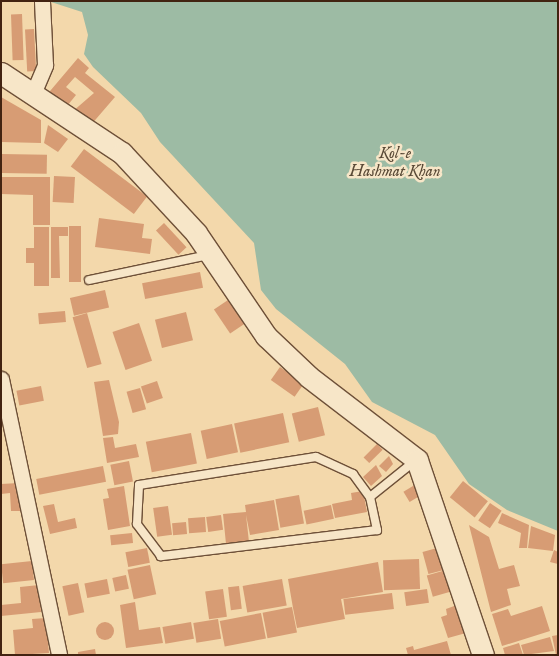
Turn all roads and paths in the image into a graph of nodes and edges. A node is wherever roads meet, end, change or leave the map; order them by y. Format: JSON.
{"nodes":[{"id":1,"x":42,"y":1,"type":"edge"},
{"id":2,"x":1,"y":73,"type":"edge"},
{"id":3,"x":32,"y":96,"type":"junction"},
{"id":4,"x":211,"y":255,"type":"junction"},
{"id":5,"x":89,"y":280,"type":"dead end"},
{"id":6,"x":1,"y":379,"type":"edge"},
{"id":7,"x":417,"y":460,"type":"junction"},
{"id":8,"x":370,"y":497,"type":"junction"},
{"id":9,"x":59,"y":655,"type":"edge"},
{"id":10,"x":483,"y":655,"type":"edge"}],
"edges":[{"from":1,"to":3,"type":"street"},
{"from":2,"to":3,"type":"street"},
{"from":3,"to":4,"type":"street"},
{"from":4,"to":5,"type":"lane"},
{"from":4,"to":7,"type":"street"},
{"from":6,"to":9,"type":"street"},
{"from":7,"to":8,"type":"lane"},
{"from":7,"to":10,"type":"street"},
{"from":8,"to":8,"type":"lane"}]}
